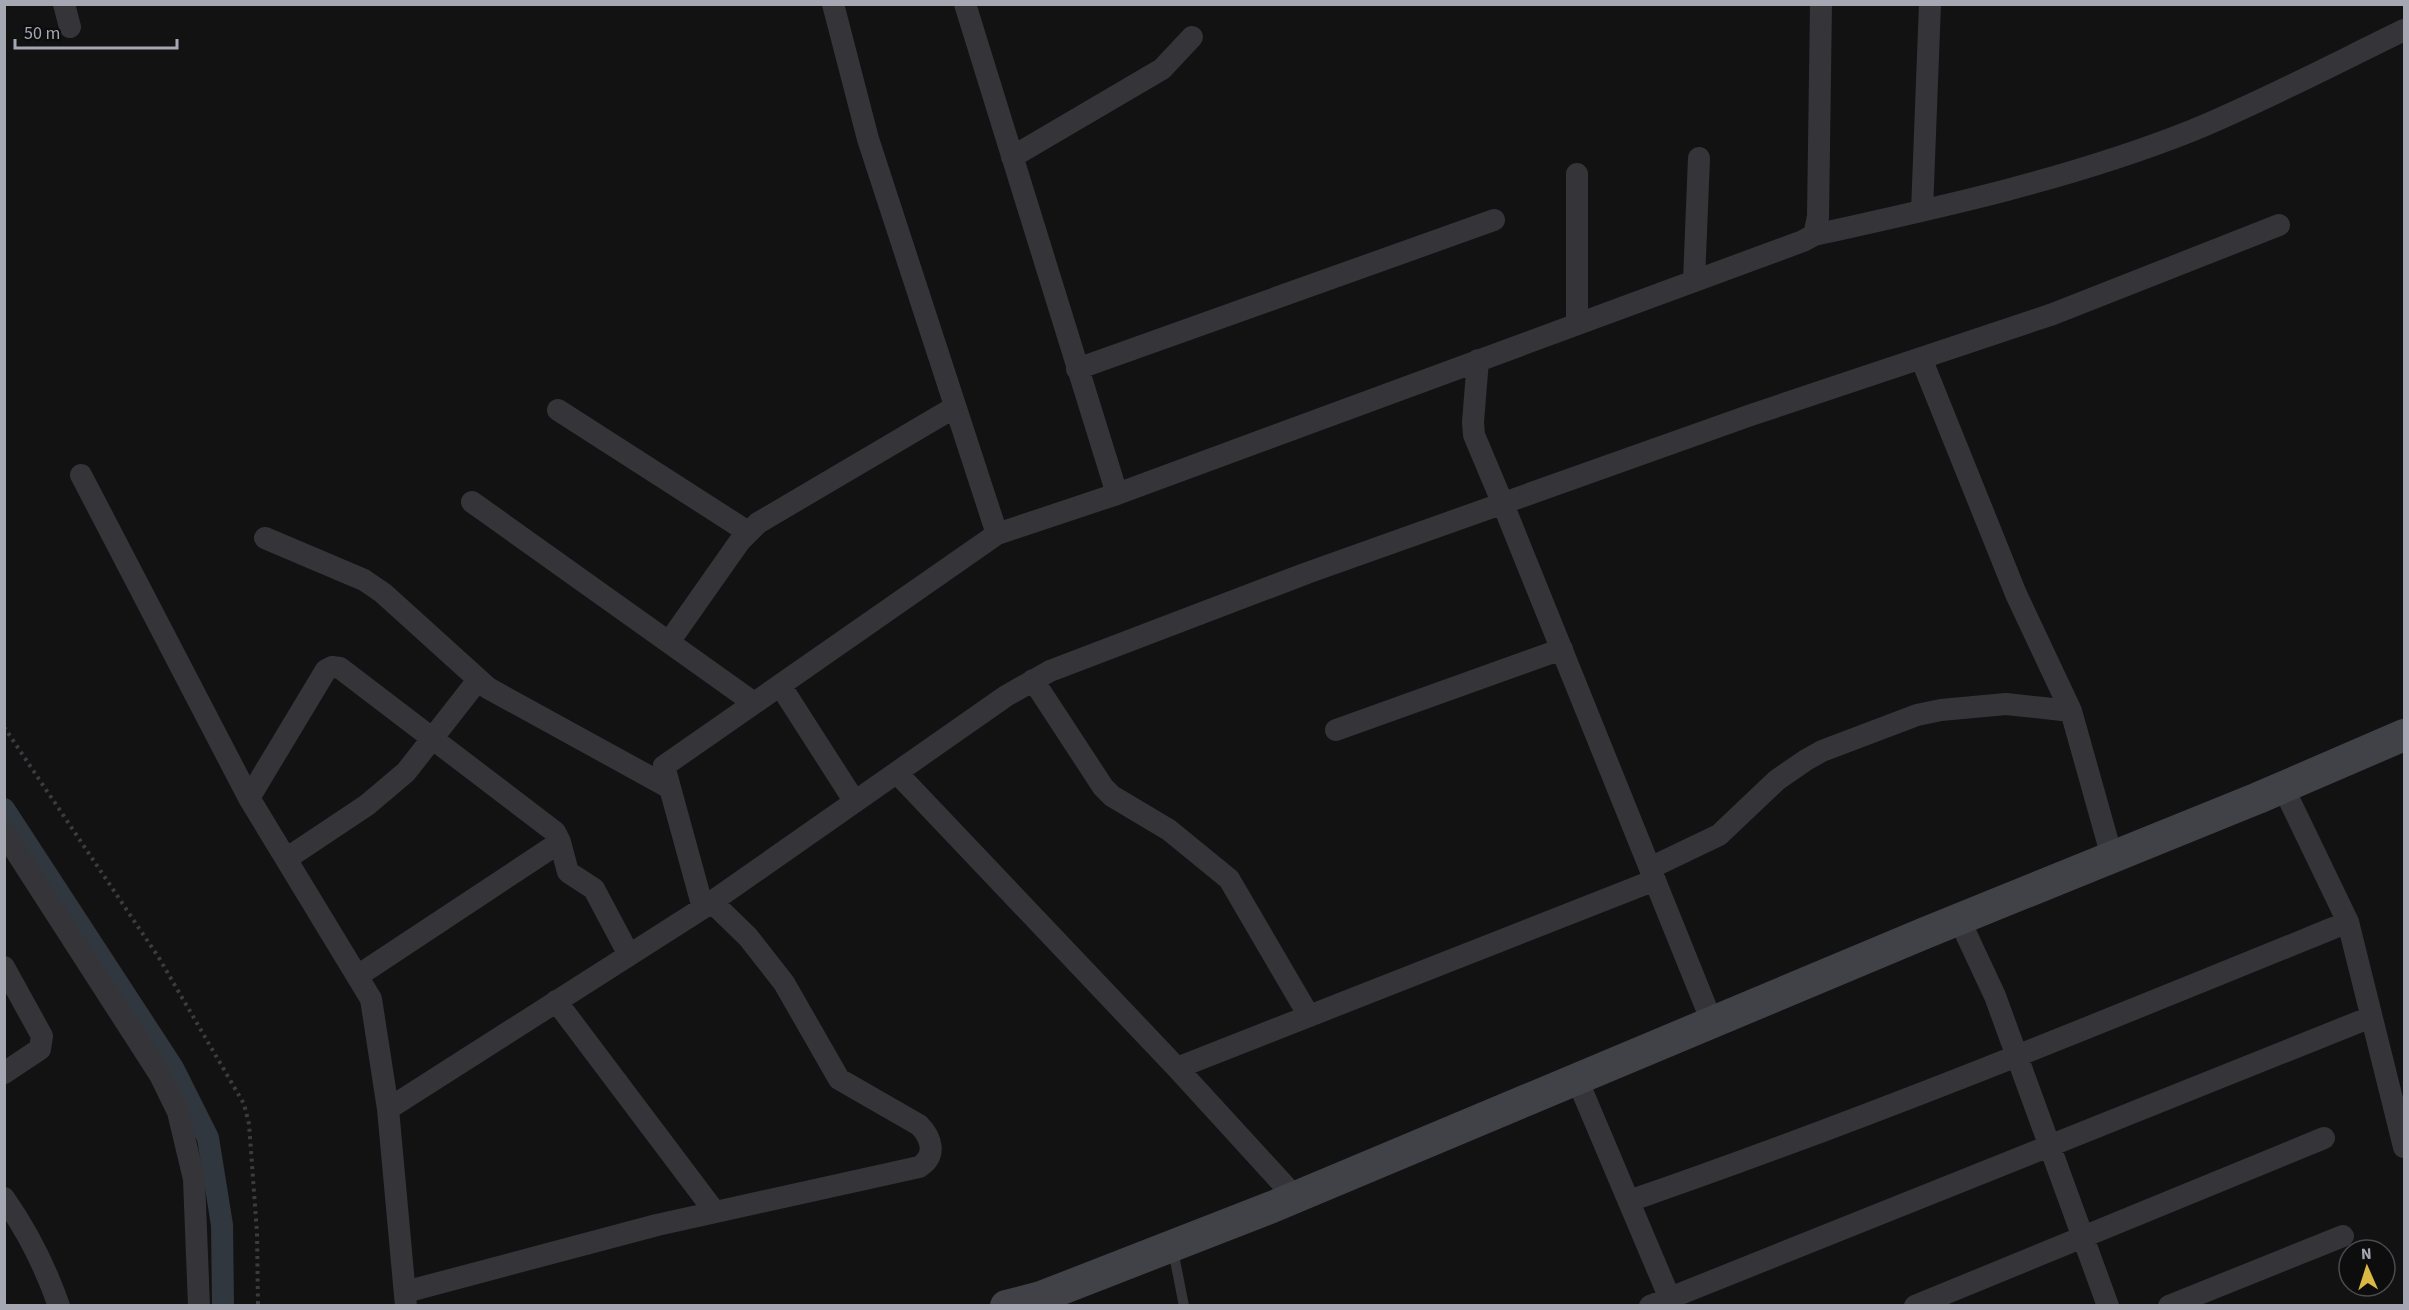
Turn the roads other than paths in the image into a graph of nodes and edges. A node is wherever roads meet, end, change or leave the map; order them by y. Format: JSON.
{"nodes":[{"id":1,"x":64,"y":4,"type":"edge"},
{"id":2,"x":833,"y":4,"type":"edge"},
{"id":3,"x":965,"y":4,"type":"edge"},
{"id":4,"x":1821,"y":4,"type":"edge"},
{"id":5,"x":1930,"y":4,"type":"edge"},
{"id":6,"x":70,"y":27,"type":"dead end"},
{"id":7,"x":2404,"y":30,"type":"edge"},
{"id":8,"x":1192,"y":37,"type":"dead end"},
{"id":9,"x":1012,"y":157,"type":"junction"},
{"id":10,"x":1699,"y":158,"type":"dead end"},
{"id":11,"x":1577,"y":174,"type":"dead end"},
{"id":12,"x":1922,"y":211,"type":"junction"},
{"id":13,"x":1494,"y":220,"type":"dead end"},
{"id":14,"x":2279,"y":225,"type":"dead end"},
{"id":15,"x":1814,"y":235,"type":"junction"},
{"id":16,"x":1694,"y":281,"type":"junction"},
{"id":17,"x":1577,"y":323,"type":"junction"},
{"id":18,"x":1921,"y":358,"type":"junction"},
{"id":19,"x":1478,"y":360,"type":"junction"},
{"id":20,"x":1077,"y":369,"type":"junction"},
{"id":21,"x":955,"y":407,"type":"junction"},
{"id":22,"x":558,"y":410,"type":"dead end"},
{"id":23,"x":81,"y":475,"type":"dead end"},
{"id":24,"x":1117,"y":494,"type":"junction"},
{"id":25,"x":472,"y":502,"type":"dead end"},
{"id":26,"x":1503,"y":504,"type":"junction"},
{"id":27,"x":748,"y":532,"type":"junction"},
{"id":28,"x":997,"y":534,"type":"junction"},
{"id":29,"x":265,"y":537,"type":"dead end"},
{"id":30,"x":669,"y":642,"type":"junction"},
{"id":31,"x":1562,"y":649,"type":"junction"},
{"id":32,"x":478,"y":680,"type":"junction"},
{"id":33,"x":1033,"y":680,"type":"junction"},
{"id":34,"x":780,"y":685,"type":"junction"},
{"id":35,"x":754,"y":703,"type":"junction"},
{"id":36,"x":2071,"y":711,"type":"junction"},
{"id":37,"x":1336,"y":730,"type":"dead end"},
{"id":38,"x":2404,"y":735,"type":"edge"},
{"id":39,"x":434,"y":739,"type":"junction"},
{"id":40,"x":897,"y":773,"type":"junction"},
{"id":41,"x":670,"y":788,"type":"junction"},
{"id":42,"x":2283,"y":788,"type":"junction"},
{"id":43,"x":249,"y":798,"type":"junction"},
{"id":44,"x":855,"y":802,"type":"junction"},
{"id":45,"x":4,"y":833,"type":"edge"},
{"id":46,"x":560,"y":842,"type":"junction"},
{"id":47,"x":2112,"y":857,"type":"junction"},
{"id":48,"x":286,"y":859,"type":"junction"},
{"id":49,"x":1653,"y":874,"type":"junction"},
{"id":50,"x":708,"y":905,"type":"junction"},
{"id":51,"x":1959,"y":919,"type":"junction"},
{"id":52,"x":2348,"y":922,"type":"junction"},
{"id":53,"x":629,"y":955,"type":"junction"},
{"id":54,"x":4,"y":967,"type":"edge"},
{"id":55,"x":359,"y":975,"type":"junction"},
{"id":56,"x":556,"y":1001,"type":"junction"},
{"id":57,"x":1310,"y":1016,"type":"junction"},
{"id":58,"x":2371,"y":1017,"type":"junction"},
{"id":59,"x":1713,"y":1022,"type":"junction"},
{"id":60,"x":2017,"y":1057,"type":"junction"},
{"id":61,"x":1178,"y":1068,"type":"junction"},
{"id":62,"x":4,"y":1073,"type":"edge"},
{"id":63,"x":1577,"y":1079,"type":"junction"},
{"id":64,"x":388,"y":1108,"type":"junction"},
{"id":65,"x":2324,"y":1138,"type":"dead end"},
{"id":66,"x":2049,"y":1145,"type":"junction"},
{"id":67,"x":2404,"y":1147,"type":"edge"},
{"id":68,"x":1295,"y":1197,"type":"junction"},
{"id":69,"x":4,"y":1198,"type":"edge"},
{"id":70,"x":1629,"y":1201,"type":"junction"},
{"id":71,"x":715,"y":1212,"type":"junction"},
{"id":72,"x":2343,"y":1236,"type":"dead end"},
{"id":73,"x":2083,"y":1238,"type":"junction"},
{"id":74,"x":1172,"y":1246,"type":"junction"},
{"id":75,"x":406,"y":1299,"type":"edge"},
{"id":76,"x":1664,"y":1303,"type":"edge"},
{"id":77,"x":59,"y":1305,"type":"edge"},
{"id":78,"x":200,"y":1305,"type":"edge"},
{"id":79,"x":1006,"y":1305,"type":"edge"},
{"id":80,"x":1184,"y":1305,"type":"edge"},
{"id":81,"x":1915,"y":1305,"type":"edge"},
{"id":82,"x":2108,"y":1305,"type":"edge"},
{"id":83,"x":2169,"y":1305,"type":"edge"}],
"edges":[{"from":1,"to":6,"type":"street"},
{"from":2,"to":21,"type":"street"},
{"from":3,"to":9,"type":"street"},
{"from":4,"to":15,"type":"street"},
{"from":5,"to":12,"type":"street"},
{"from":7,"to":12,"type":"street"},
{"from":8,"to":9,"type":"street"},
{"from":9,"to":20,"type":"street"},
{"from":10,"to":16,"type":"street"},
{"from":11,"to":17,"type":"street"},
{"from":12,"to":15,"type":"street"},
{"from":13,"to":20,"type":"street"},
{"from":14,"to":18,"type":"street"},
{"from":15,"to":16,"type":"street"},
{"from":16,"to":17,"type":"street"},
{"from":17,"to":19,"type":"street"},
{"from":18,"to":26,"type":"street"},
{"from":18,"to":36,"type":"street"},
{"from":19,"to":24,"type":"street"},
{"from":19,"to":26,"type":"street"},
{"from":20,"to":24,"type":"street"},
{"from":21,"to":27,"type":"street"},
{"from":21,"to":28,"type":"street"},
{"from":22,"to":27,"type":"street"},
{"from":23,"to":43,"type":"street"},
{"from":24,"to":28,"type":"street"},
{"from":25,"to":30,"type":"street"},
{"from":26,"to":31,"type":"street"},
{"from":26,"to":33,"type":"street"},
{"from":27,"to":30,"type":"street"},
{"from":28,"to":34,"type":"street"},
{"from":29,"to":32,"type":"street"},
{"from":30,"to":35,"type":"street"},
{"from":31,"to":37,"type":"street"},
{"from":31,"to":49,"type":"street"},
{"from":32,"to":39,"type":"street"},
{"from":32,"to":41,"type":"street"},
{"from":33,"to":40,"type":"street"},
{"from":33,"to":57,"type":"street"},
{"from":34,"to":35,"type":"street"},
{"from":34,"to":44,"type":"street"},
{"from":35,"to":41,"type":"street"},
{"from":36,"to":47,"type":"street"},
{"from":36,"to":49,"type":"street"},
{"from":38,"to":42,"type":"street"},
{"from":39,"to":43,"type":"street"},
{"from":39,"to":46,"type":"street"},
{"from":39,"to":48,"type":"street"},
{"from":40,"to":44,"type":"street"},
{"from":40,"to":61,"type":"street"},
{"from":41,"to":50,"type":"street"},
{"from":42,"to":47,"type":"street"},
{"from":42,"to":52,"type":"street"},
{"from":43,"to":48,"type":"street"},
{"from":44,"to":50,"type":"street"},
{"from":45,"to":78,"type":"street"},
{"from":46,"to":53,"type":"street"},
{"from":46,"to":55,"type":"street"},
{"from":47,"to":51,"type":"street"},
{"from":48,"to":55,"type":"street"},
{"from":49,"to":57,"type":"street"},
{"from":49,"to":59,"type":"street"},
{"from":50,"to":53,"type":"street"},
{"from":50,"to":71,"type":"street"},
{"from":51,"to":59,"type":"street"},
{"from":51,"to":60,"type":"street"},
{"from":52,"to":58,"type":"street"},
{"from":52,"to":60,"type":"street"},
{"from":53,"to":56,"type":"street"},
{"from":54,"to":62,"type":"street"},
{"from":55,"to":64,"type":"street"},
{"from":56,"to":64,"type":"street"},
{"from":56,"to":71,"type":"street"},
{"from":57,"to":61,"type":"street"},
{"from":58,"to":66,"type":"street"},
{"from":58,"to":67,"type":"street"},
{"from":59,"to":63,"type":"street"},
{"from":60,"to":66,"type":"street"},
{"from":60,"to":70,"type":"street"},
{"from":61,"to":68,"type":"street"},
{"from":63,"to":68,"type":"street"},
{"from":63,"to":70,"type":"street"},
{"from":64,"to":75,"type":"street"},
{"from":65,"to":73,"type":"street"},
{"from":66,"to":73,"type":"street"},
{"from":66,"to":76,"type":"street"},
{"from":68,"to":74,"type":"street"},
{"from":69,"to":77,"type":"street"},
{"from":70,"to":76,"type":"street"},
{"from":71,"to":75,"type":"street"},
{"from":72,"to":83,"type":"street"},
{"from":73,"to":81,"type":"street"},
{"from":73,"to":82,"type":"street"},
{"from":74,"to":79,"type":"street"},
{"from":74,"to":80,"type":"lane"}]}
